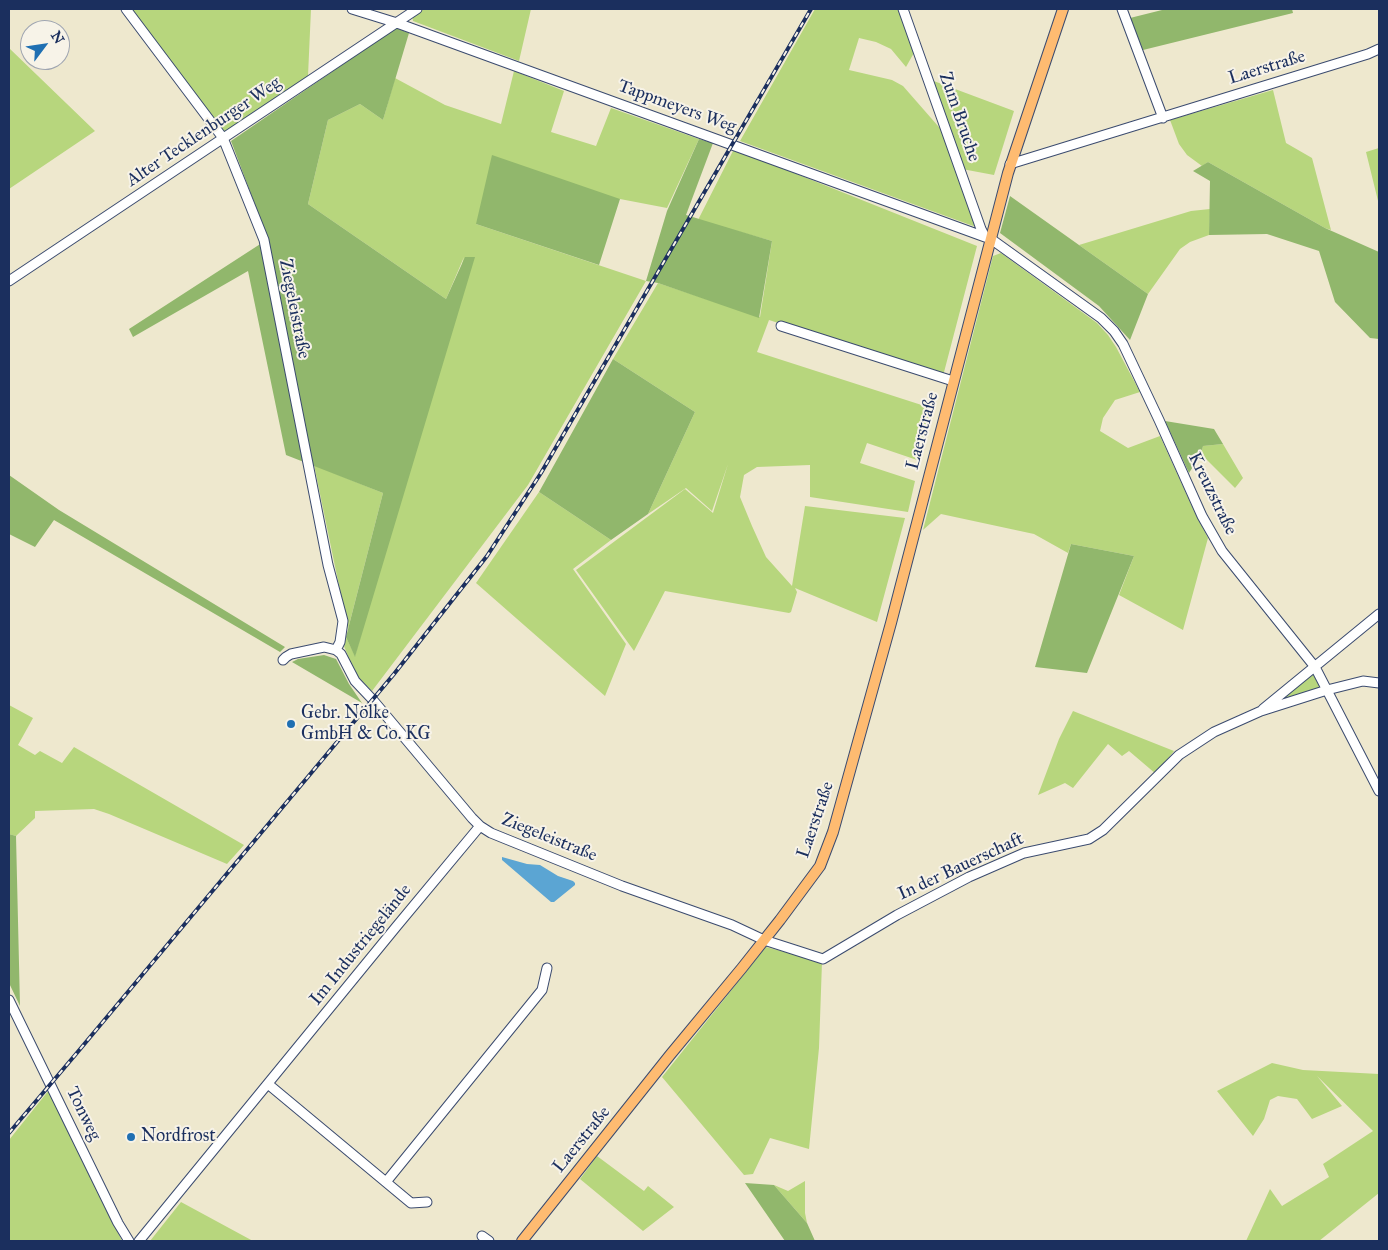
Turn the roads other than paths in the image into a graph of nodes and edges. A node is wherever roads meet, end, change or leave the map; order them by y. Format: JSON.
{"nodes":[{"id":1,"x":126,"y":9,"type":"edge"},
{"id":2,"x":352,"y":9,"type":"edge"},
{"id":3,"x":417,"y":9,"type":"edge"},
{"id":4,"x":903,"y":9,"type":"edge"},
{"id":5,"x":1063,"y":9,"type":"edge"},
{"id":6,"x":1122,"y":9,"type":"edge"},
{"id":7,"x":397,"y":23,"type":"junction"},
{"id":8,"x":1379,"y":49,"type":"edge"},
{"id":9,"x":1163,"y":118,"type":"junction"},
{"id":10,"x":223,"y":138,"type":"junction"},
{"id":11,"x":1010,"y":164,"type":"junction"},
{"id":12,"x":988,"y":238,"type":"junction"},
{"id":13,"x":9,"y":281,"type":"edge"},
{"id":14,"x":781,"y":326,"type":"dead end"},
{"id":15,"x":953,"y":381,"type":"junction"},
{"id":16,"x":1379,"y":614,"type":"edge"},
{"id":17,"x":336,"y":650,"type":"junction"},
{"id":18,"x":283,"y":660,"type":"dead end"},
{"id":19,"x":1315,"y":667,"type":"junction"},
{"id":20,"x":1379,"y":683,"type":"edge"},
{"id":21,"x":1327,"y":690,"type":"junction"},
{"id":22,"x":1261,"y":711,"type":"junction"},
{"id":23,"x":1379,"y":790,"type":"edge"},
{"id":24,"x":480,"y":826,"type":"junction"},
{"id":25,"x":764,"y":940,"type":"junction"},
{"id":26,"x":547,"y":968,"type":"dead end"},
{"id":27,"x":9,"y":1000,"type":"edge"},
{"id":28,"x":268,"y":1084,"type":"junction"},
{"id":29,"x":386,"y":1182,"type":"junction"},
{"id":30,"x":427,"y":1202,"type":"dead end"},
{"id":31,"x":129,"y":1241,"type":"edge"},
{"id":32,"x":139,"y":1241,"type":"edge"},
{"id":33,"x":522,"y":1241,"type":"edge"}],
"edges":[{"from":1,"to":10,"type":"street","name":"Ziegeleistraße"},
{"from":2,"to":7,"type":"street","name":"Tappmeyers Weg"},
{"from":3,"to":7,"type":"street","name":"Alter Tecklenburger Weg"},
{"from":4,"to":12,"type":"street","name":"Zum Bruche"},
{"from":5,"to":11,"type":"main road","name":"Laerstraße"},
{"from":6,"to":9,"type":"street"},
{"from":7,"to":10,"type":"street","name":"Alter Tecklenburger Weg"},
{"from":7,"to":12,"type":"street","name":"Tappmeyers Weg"},
{"from":8,"to":9,"type":"street","name":"Laerstraße"},
{"from":9,"to":11,"type":"street","name":"Laerstraße"},
{"from":10,"to":13,"type":"street","name":"Alter Tecklenburger Weg"},
{"from":10,"to":17,"type":"street","name":"Ziegeleistraße"},
{"from":11,"to":12,"type":"main road","name":"Laerstraße"},
{"from":12,"to":15,"type":"main road","name":"Laerstraße"},
{"from":12,"to":19,"type":"street","name":"Kreuzstraße"},
{"from":14,"to":15,"type":"street","name":"Laerstraße"},
{"from":15,"to":25,"type":"main road","name":"Laerstraße"},
{"from":16,"to":19,"type":"street","name":"In der Bauerschaft"},
{"from":17,"to":18,"type":"street"},
{"from":17,"to":24,"type":"street","name":"Ziegeleistraße"},
{"from":19,"to":21,"type":"street","name":"Kreuzstraße"},
{"from":19,"to":22,"type":"street","name":"In der Bauerschaft"},
{"from":20,"to":21,"type":"street","name":"In der Bauerschaft"},
{"from":21,"to":22,"type":"street","name":"In der Bauerschaft"},
{"from":21,"to":23,"type":"street","name":"Kreuzstraße"},
{"from":22,"to":25,"type":"street","name":"In der Bauerschaft"},
{"from":24,"to":25,"type":"street","name":"Ziegeleistraße"},
{"from":24,"to":28,"type":"street","name":"Im Industriegelände"},
{"from":25,"to":33,"type":"main road","name":"Laerstraße"},
{"from":26,"to":29,"type":"street"},
{"from":27,"to":31,"type":"street","name":"Tonweg"},
{"from":28,"to":29,"type":"street"},
{"from":28,"to":32,"type":"street","name":"Im Industriegelände"},
{"from":29,"to":30,"type":"street"}]}
